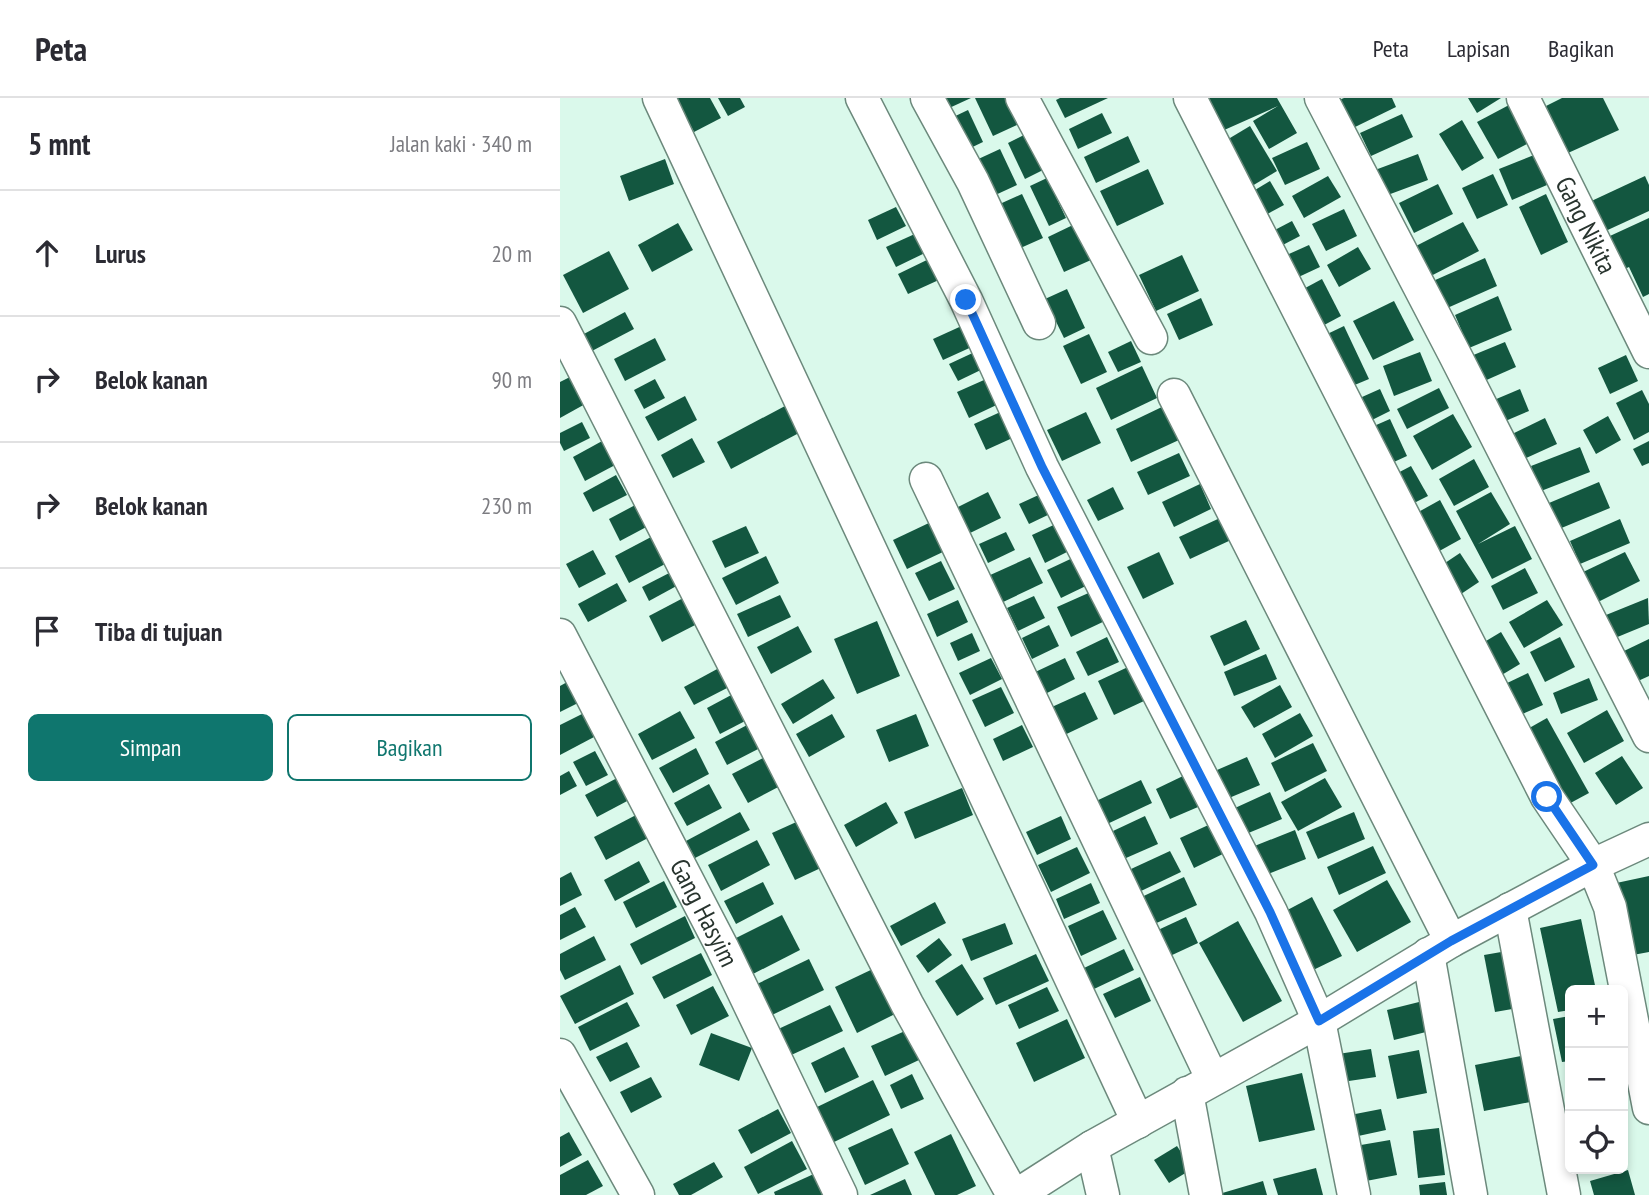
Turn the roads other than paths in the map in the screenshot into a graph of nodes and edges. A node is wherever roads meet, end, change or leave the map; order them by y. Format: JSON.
{"nodes":[{"id":1,"x":659,"y":98,"type":"edge"},
{"id":2,"x":862,"y":98,"type":"edge"},
{"id":3,"x":927,"y":98,"type":"edge"},
{"id":4,"x":1022,"y":98,"type":"edge"},
{"id":5,"x":1190,"y":98,"type":"edge"},
{"id":6,"x":1321,"y":98,"type":"edge"},
{"id":7,"x":1523,"y":98,"type":"edge"},
{"id":8,"x":560,"y":323,"type":"edge"},
{"id":9,"x":1039,"y":323,"type":"dead end"},
{"id":10,"x":1151,"y":338,"type":"dead end"},
{"id":11,"x":1649,"y":352,"type":"edge"},
{"id":12,"x":1174,"y":395,"type":"dead end"},
{"id":13,"x":926,"y":479,"type":"dead end"},
{"id":14,"x":560,"y":635,"type":"edge"},
{"id":15,"x":1649,"y":736,"type":"edge"},
{"id":16,"x":1649,"y":839,"type":"edge"},
{"id":17,"x":1593,"y":865,"type":"junction"},
{"id":18,"x":1510,"y":909,"type":"junction"},
{"id":19,"x":1440,"y":948,"type":"junction"},
{"id":20,"x":1319,"y":1021,"type":"junction"},
{"id":21,"x":560,"y":1055,"type":"edge"},
{"id":22,"x":1200,"y":1086,"type":"junction"},
{"id":23,"x":1649,"y":1108,"type":"edge"},
{"id":24,"x":1138,"y":1122,"type":"junction"},
{"id":25,"x":1092,"y":1147,"type":"junction"},
{"id":26,"x":638,"y":1195,"type":"edge"},
{"id":27,"x":841,"y":1195,"type":"edge"},
{"id":28,"x":1015,"y":1195,"type":"edge"},
{"id":29,"x":1103,"y":1195,"type":"edge"},
{"id":30,"x":1206,"y":1195,"type":"edge"},
{"id":31,"x":1354,"y":1195,"type":"edge"},
{"id":32,"x":1471,"y":1195,"type":"edge"},
{"id":33,"x":1564,"y":1195,"type":"edge"}],
"edges":[{"from":1,"to":24,"type":"street"},
{"from":2,"to":20,"type":"street"},
{"from":3,"to":9,"type":"street"},
{"from":4,"to":10,"type":"street"},
{"from":5,"to":17,"type":"street"},
{"from":6,"to":15,"type":"street"},
{"from":7,"to":11,"type":"street","name":"Gang Nikita"},
{"from":8,"to":28,"type":"street"},
{"from":12,"to":19,"type":"street"},
{"from":13,"to":22,"type":"street"},
{"from":14,"to":27,"type":"street","name":"Gang Hasyim"},
{"from":16,"to":17,"type":"street"},
{"from":17,"to":18,"type":"street"},
{"from":17,"to":23,"type":"street"},
{"from":18,"to":19,"type":"street"},
{"from":18,"to":33,"type":"street"},
{"from":19,"to":20,"type":"street"},
{"from":19,"to":32,"type":"street"},
{"from":20,"to":22,"type":"street"},
{"from":20,"to":31,"type":"street"},
{"from":21,"to":26,"type":"street"},
{"from":22,"to":24,"type":"street"},
{"from":22,"to":30,"type":"street"},
{"from":24,"to":25,"type":"street"},
{"from":25,"to":28,"type":"street"},
{"from":25,"to":29,"type":"street"}]}
